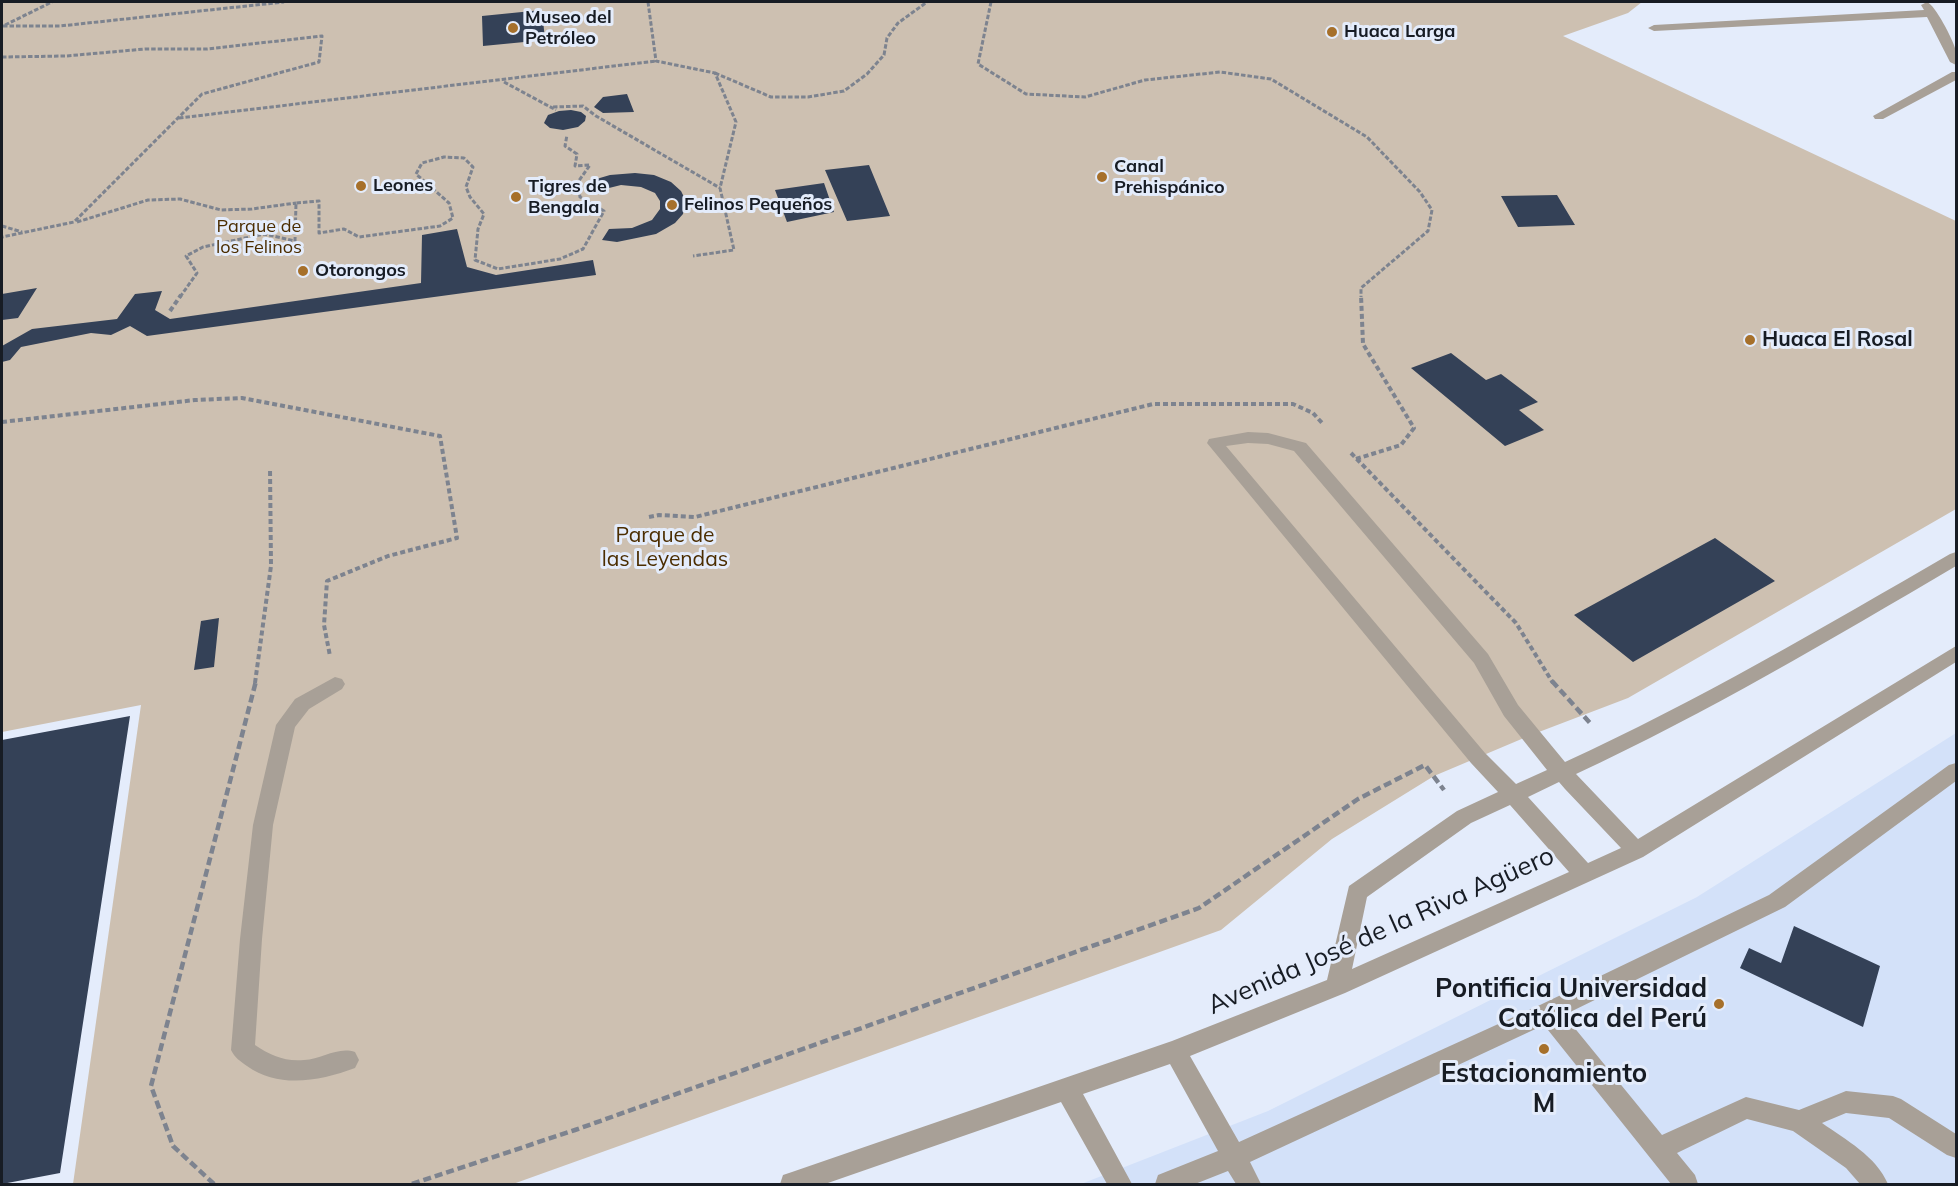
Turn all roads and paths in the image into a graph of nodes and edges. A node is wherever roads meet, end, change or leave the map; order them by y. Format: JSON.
{"nodes":[{"id":1,"x":52,"y":2,"type":"edge"},
{"id":2,"x":284,"y":2,"type":"edge"},
{"id":3,"x":648,"y":2,"type":"edge"},
{"id":4,"x":927,"y":2,"type":"edge"},
{"id":5,"x":991,"y":2,"type":"edge"},
{"id":6,"x":1925,"y":2,"type":"edge"},
{"id":7,"x":1933,"y":13,"type":"junction"},
{"id":8,"x":2,"y":27,"type":"edge"},
{"id":9,"x":1654,"y":28,"type":"dead end"},
{"id":10,"x":2,"y":57,"type":"edge"},
{"id":11,"x":656,"y":61,"type":"junction"},
{"id":12,"x":1956,"y":62,"type":"edge"},
{"id":13,"x":715,"y":73,"type":"junction"},
{"id":14,"x":1956,"y":75,"type":"edge"},
{"id":15,"x":503,"y":81,"type":"junction"},
{"id":16,"x":553,"y":107,"type":"junction"},
{"id":17,"x":556,"y":110,"type":"dead end"},
{"id":18,"x":1880,"y":116,"type":"dead end"},
{"id":19,"x":178,"y":118,"type":"junction"},
{"id":20,"x":567,"y":135,"type":"dead end"},
{"id":21,"x":720,"y":188,"type":"junction"},
{"id":22,"x":296,"y":203,"type":"junction"},
{"id":23,"x":74,"y":222,"type":"junction"},
{"id":24,"x":2,"y":226,"type":"edge"},
{"id":25,"x":22,"y":232,"type":"junction"},
{"id":26,"x":2,"y":237,"type":"edge"},
{"id":27,"x":693,"y":256,"type":"dead end"},
{"id":28,"x":170,"y":311,"type":"dead end"},
{"id":29,"x":2,"y":422,"type":"edge"},
{"id":30,"x":1327,"y":428,"type":"dead end"},
{"id":31,"x":1349,"y":452,"type":"dead end"},
{"id":32,"x":1357,"y":459,"type":"junction"},
{"id":33,"x":270,"y":468,"type":"dead end"},
{"id":34,"x":1320,"y":470,"type":"junction"},
{"id":35,"x":649,"y":517,"type":"dead end"},
{"id":36,"x":1956,"y":558,"type":"edge"},
{"id":37,"x":1956,"y":653,"type":"edge"},
{"id":38,"x":335,"y":684,"type":"joint"},
{"id":39,"x":1582,"y":716,"type":"dead end"},
{"id":40,"x":1425,"y":765,"type":"dead end"},
{"id":41,"x":1563,"y":771,"type":"junction"},
{"id":42,"x":1956,"y":771,"type":"edge"},
{"id":43,"x":1514,"y":795,"type":"junction"},
{"id":44,"x":1636,"y":851,"type":"junction"},
{"id":45,"x":1584,"y":874,"type":"junction"},
{"id":46,"x":1337,"y":986,"type":"junction"},
{"id":47,"x":1548,"y":1012,"type":"junction"},
{"id":48,"x":1175,"y":1051,"type":"junction"},
{"id":49,"x":347,"y":1060,"type":"dead end"},
{"id":50,"x":1067,"y":1089,"type":"junction"},
{"id":51,"x":1799,"y":1121,"type":"junction"},
{"id":52,"x":1956,"y":1147,"type":"edge"},
{"id":53,"x":1659,"y":1149,"type":"junction"},
{"id":54,"x":1233,"y":1157,"type":"junction"},
{"id":55,"x":214,"y":1185,"type":"edge"},
{"id":56,"x":412,"y":1185,"type":"edge"},
{"id":57,"x":792,"y":1185,"type":"edge"},
{"id":58,"x":1120,"y":1185,"type":"edge"},
{"id":59,"x":1167,"y":1185,"type":"edge"},
{"id":60,"x":1249,"y":1185,"type":"edge"},
{"id":61,"x":1686,"y":1185,"type":"edge"},
{"id":62,"x":1876,"y":1185,"type":"edge"}],
"edges":[{"from":1,"to":8,"type":"path"},
{"from":2,"to":8,"type":"path"},
{"from":3,"to":11,"type":"path"},
{"from":4,"to":13,"type":"path"},
{"from":5,"to":32,"type":"path"},
{"from":6,"to":7,"type":"street"},
{"from":7,"to":9,"type":"street"},
{"from":7,"to":12,"type":"street"},
{"from":10,"to":19,"type":"path"},
{"from":11,"to":13,"type":"path"},
{"from":11,"to":15,"type":"path"},
{"from":13,"to":21,"type":"path"},
{"from":14,"to":18,"type":"street"},
{"from":15,"to":16,"type":"path"},
{"from":15,"to":19,"type":"path"},
{"from":16,"to":17,"type":"path"},
{"from":16,"to":21,"type":"path"},
{"from":19,"to":23,"type":"path"},
{"from":20,"to":22,"type":"path"},
{"from":21,"to":27,"type":"path"},
{"from":22,"to":23,"type":"path"},
{"from":22,"to":28,"type":"path"},
{"from":23,"to":25,"type":"path"},
{"from":24,"to":25,"type":"path"},
{"from":25,"to":26,"type":"path"},
{"from":29,"to":38,"type":"path"},
{"from":30,"to":35,"type":"path"},
{"from":31,"to":32,"type":"path"},
{"from":32,"to":34,"type":"path"},
{"from":32,"to":39,"type":"path"},
{"from":33,"to":55,"type":"path"},
{"from":34,"to":41,"type":"street"},
{"from":34,"to":43,"type":"street"},
{"from":36,"to":41,"type":"street"},
{"from":37,"to":44,"type":"street","name":"Avenida José de la Riva Agüero"},
{"from":38,"to":49,"type":"street"},
{"from":40,"to":56,"type":"path"},
{"from":41,"to":43,"type":"street"},
{"from":41,"to":44,"type":"street"},
{"from":42,"to":47,"type":"street"},
{"from":43,"to":45,"type":"street"},
{"from":43,"to":46,"type":"street"},
{"from":44,"to":45,"type":"street","name":"Avenida José de la Riva Agüero"},
{"from":45,"to":46,"type":"street","name":"Avenida José de la Riva Agüero"},
{"from":46,"to":48,"type":"street","name":"Avenida José de la Riva Agüero"},
{"from":47,"to":53,"type":"street"},
{"from":47,"to":54,"type":"street"},
{"from":48,"to":50,"type":"street","name":"Avenida José de la Riva Agüero"},
{"from":48,"to":54,"type":"street"},
{"from":50,"to":57,"type":"street","name":"Avenida José de la Riva Agüero"},
{"from":50,"to":58,"type":"street"},
{"from":51,"to":52,"type":"street"},
{"from":51,"to":53,"type":"street"},
{"from":51,"to":62,"type":"street"},
{"from":53,"to":61,"type":"street"},
{"from":54,"to":59,"type":"street"},
{"from":54,"to":60,"type":"street"}]}
